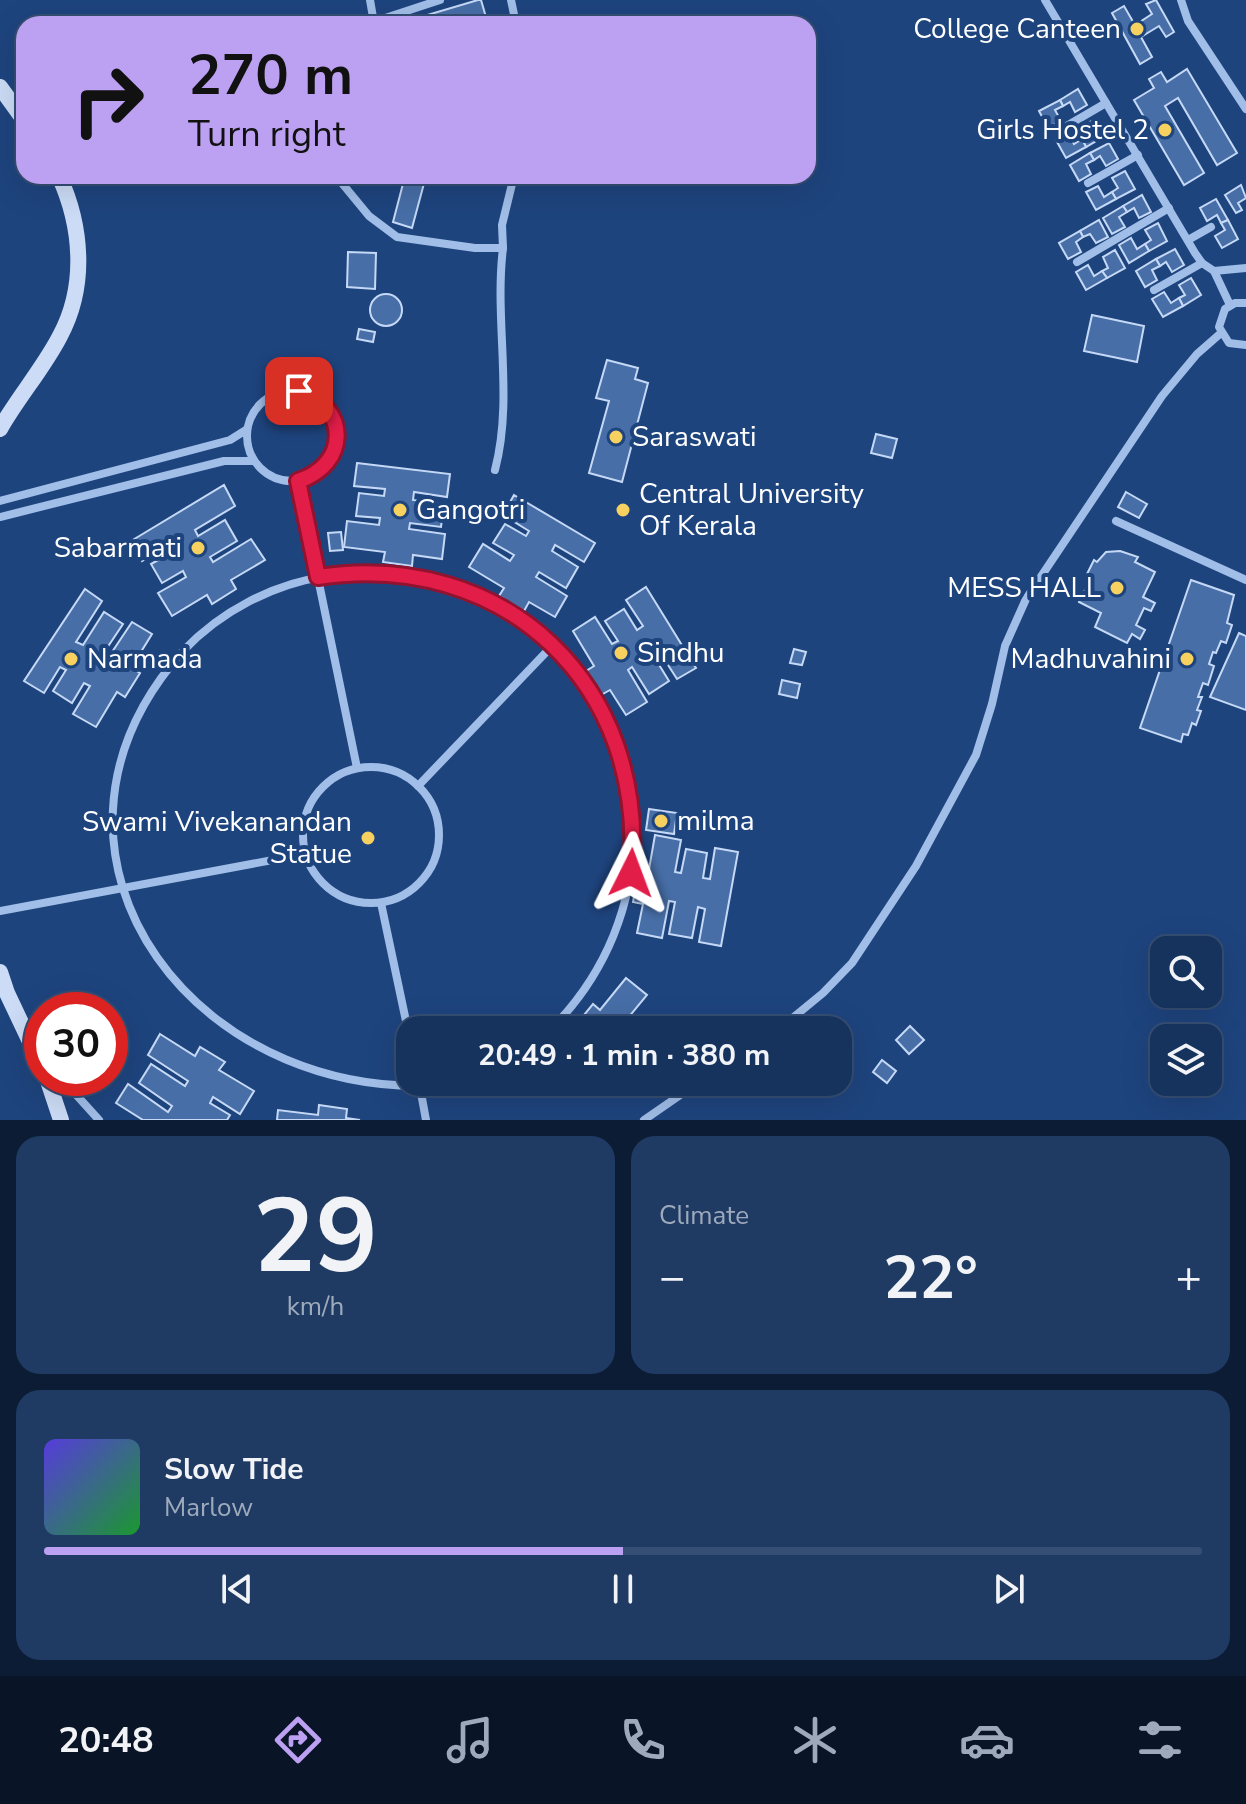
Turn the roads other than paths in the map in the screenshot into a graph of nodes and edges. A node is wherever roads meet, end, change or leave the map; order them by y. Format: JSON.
{"nodes":[{"id":1,"x":440,"y":0,"type":"edge"},
{"id":2,"x":1045,"y":0,"type":"edge"},
{"id":3,"x":1181,"y":0,"type":"edge"},
{"id":4,"x":394,"y":16,"type":"edge"},
{"id":5,"x":0,"y":87,"type":"edge"},
{"id":6,"x":1106,"y":103,"type":"junction"},
{"id":7,"x":16,"y":107,"type":"edge"},
{"id":8,"x":1246,"y":109,"type":"edge"},
{"id":9,"x":1058,"y":131,"type":"dead end"},
{"id":10,"x":1138,"y":155,"type":"junction"},
{"id":11,"x":1088,"y":183,"type":"dead end"},
{"id":12,"x":61,"y":184,"type":"edge"},
{"id":13,"x":343,"y":184,"type":"edge"},
{"id":14,"x":512,"y":184,"type":"edge"},
{"id":15,"x":1169,"y":208,"type":"junction"},
{"id":16,"x":1211,"y":227,"type":"dead end"},
{"id":17,"x":1188,"y":240,"type":"junction"},
{"id":18,"x":503,"y":248,"type":"junction"},
{"id":19,"x":1077,"y":262,"type":"dead end"},
{"id":20,"x":1202,"y":263,"type":"junction"},
{"id":21,"x":1246,"y":268,"type":"edge"},
{"id":22,"x":1214,"y":271,"type":"junction"},
{"id":23,"x":1154,"y":290,"type":"dead end"},
{"id":24,"x":1246,"y":303,"type":"edge"},
{"id":25,"x":1230,"y":305,"type":"junction"},
{"id":26,"x":1221,"y":333,"type":"junction"},
{"id":27,"x":1246,"y":345,"type":"edge"},
{"id":28,"x":0,"y":429,"type":"edge"},
{"id":29,"x":246,"y":430,"type":"junction"},
{"id":30,"x":254,"y":461,"type":"junction"},
{"id":31,"x":495,"y":470,"type":"dead end"},
{"id":32,"x":298,"y":481,"type":"junction"},
{"id":33,"x":0,"y":501,"type":"edge"},
{"id":34,"x":0,"y":517,"type":"edge"},
{"id":35,"x":1116,"y":521,"type":"dead end"},
{"id":36,"x":318,"y":577,"type":"junction"},
{"id":37,"x":1246,"y":580,"type":"edge"},
{"id":38,"x":553,"y":645,"type":"junction"},
{"id":39,"x":357,"y":768,"type":"junction"},
{"id":40,"x":418,"y":786,"type":"junction"},
{"id":41,"x":108,"y":853,"type":"dead end"},
{"id":42,"x":305,"y":854,"type":"junction"},
{"id":43,"x":110,"y":878,"type":"dead end"},
{"id":44,"x":112,"y":890,"type":"junction"},
{"id":45,"x":114,"y":900,"type":"dead end"},
{"id":46,"x":381,"y":903,"type":"junction"},
{"id":47,"x":0,"y":911,"type":"edge"},
{"id":48,"x":0,"y":972,"type":"edge"},
{"id":49,"x":405,"y":1016,"type":"edge"},
{"id":50,"x":563,"y":1016,"type":"edge"},
{"id":51,"x":795,"y":1016,"type":"edge"},
{"id":52,"x":24,"y":1027,"type":"edge"},
{"id":53,"x":53,"y":1096,"type":"edge"},
{"id":54,"x":77,"y":1096,"type":"edge"},
{"id":55,"x":422,"y":1096,"type":"joint"},
{"id":56,"x":679,"y":1096,"type":"edge"},
{"id":57,"x":412,"y":1098,"type":"dead end"},
{"id":58,"x":61,"y":1120,"type":"edge"},
{"id":59,"x":99,"y":1120,"type":"edge"},
{"id":60,"x":426,"y":1120,"type":"edge"},
{"id":61,"x":644,"y":1120,"type":"edge"}],
"edges":[{"from":1,"to":4,"type":"street"},
{"from":2,"to":6,"type":"street"},
{"from":3,"to":8,"type":"street"},
{"from":5,"to":7,"type":"main road"},
{"from":6,"to":9,"type":"street"},
{"from":6,"to":10,"type":"street"},
{"from":10,"to":11,"type":"street"},
{"from":10,"to":15,"type":"street"},
{"from":12,"to":28,"type":"main road"},
{"from":13,"to":18,"type":"street"},
{"from":14,"to":18,"type":"street"},
{"from":15,"to":17,"type":"street"},
{"from":15,"to":19,"type":"street"},
{"from":16,"to":17,"type":"street"},
{"from":17,"to":20,"type":"street"},
{"from":18,"to":31,"type":"street"},
{"from":20,"to":22,"type":"street"},
{"from":20,"to":23,"type":"street"},
{"from":21,"to":22,"type":"street"},
{"from":22,"to":25,"type":"street"},
{"from":24,"to":25,"type":"street"},
{"from":25,"to":26,"type":"street"},
{"from":26,"to":27,"type":"street"},
{"from":26,"to":51,"type":"street"},
{"from":29,"to":30,"type":"street"},
{"from":29,"to":32,"type":"street"},
{"from":29,"to":33,"type":"street"},
{"from":30,"to":32,"type":"street"},
{"from":30,"to":34,"type":"street"},
{"from":32,"to":36,"type":"street"},
{"from":35,"to":37,"type":"street"},
{"from":36,"to":38,"type":"street"},
{"from":36,"to":39,"type":"street"},
{"from":36,"to":41,"type":"street"},
{"from":38,"to":40,"type":"street"},
{"from":38,"to":50,"type":"street"},
{"from":39,"to":40,"type":"street"},
{"from":39,"to":42,"type":"street"},
{"from":40,"to":46,"type":"street"},
{"from":42,"to":44,"type":"street"},
{"from":42,"to":46,"type":"street"},
{"from":43,"to":44,"type":"street"},
{"from":44,"to":45,"type":"street"},
{"from":44,"to":47,"type":"street"},
{"from":46,"to":49,"type":"street"},
{"from":48,"to":52,"type":"main road"},
{"from":53,"to":58,"type":"main road"},
{"from":54,"to":59,"type":"street"},
{"from":55,"to":57,"type":"street"},
{"from":55,"to":60,"type":"street"},
{"from":56,"to":61,"type":"street"}]}
